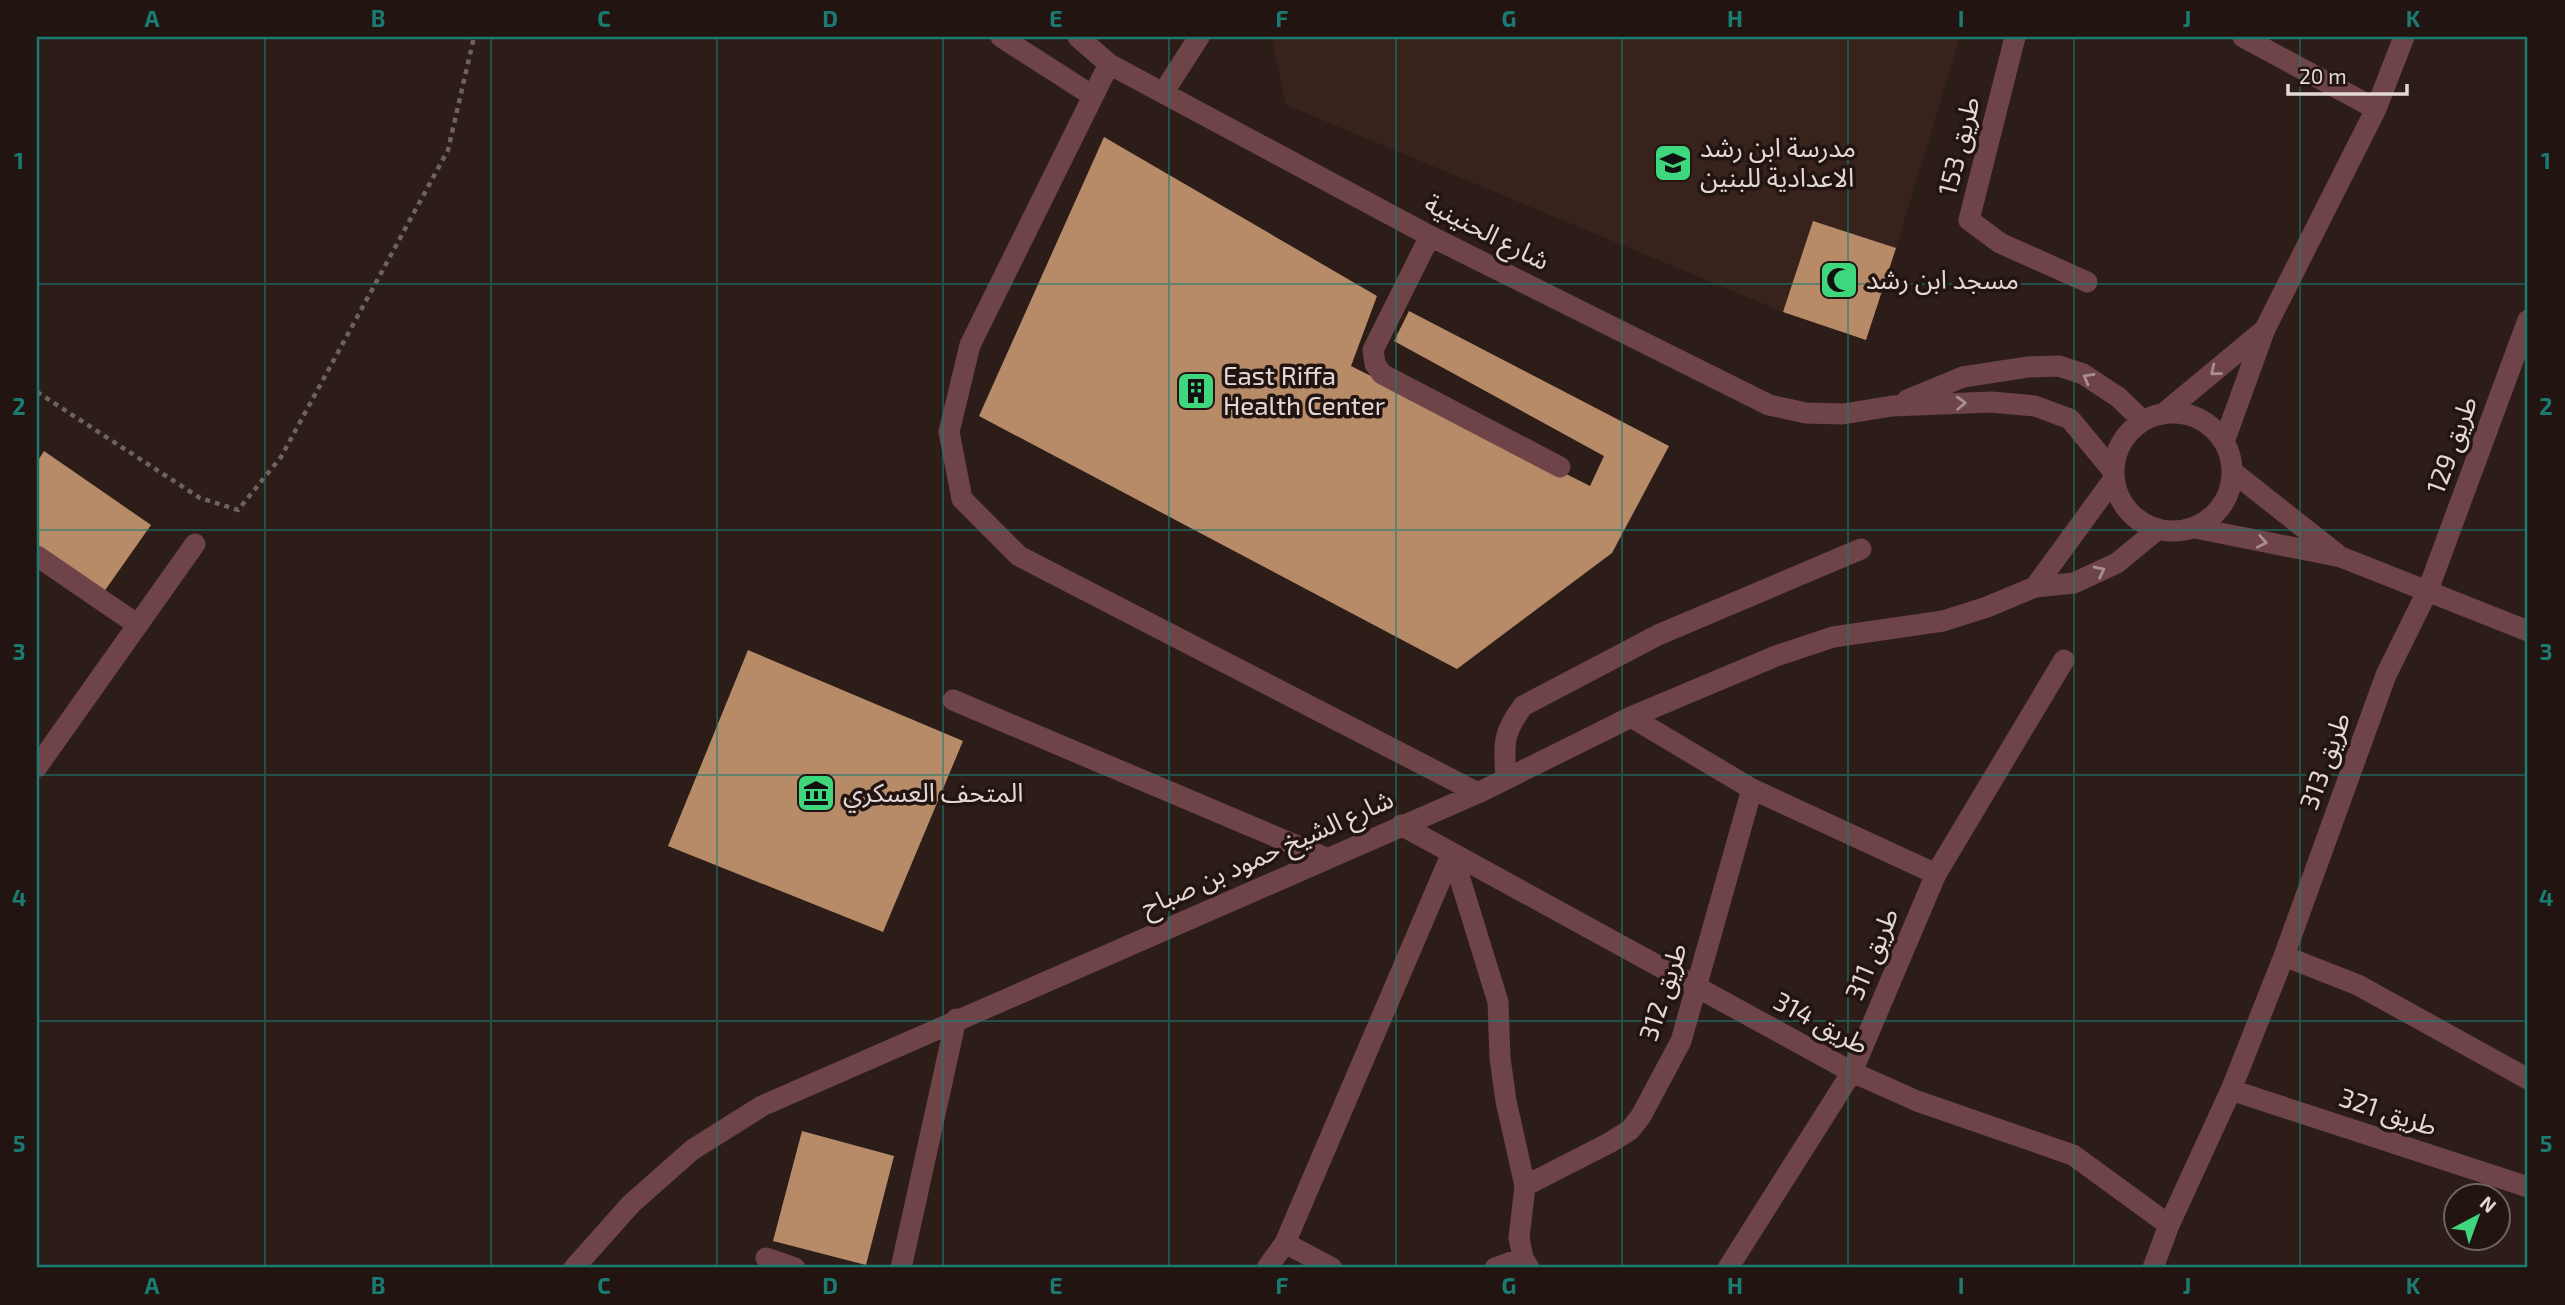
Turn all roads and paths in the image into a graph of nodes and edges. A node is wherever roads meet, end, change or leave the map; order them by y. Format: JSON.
{"nodes":[{"id":1,"x":474,"y":37,"type":"edge"},
{"id":2,"x":1001,"y":37,"type":"edge"},
{"id":3,"x":1078,"y":37,"type":"edge"},
{"id":4,"x":1199,"y":37,"type":"edge"},
{"id":5,"x":2015,"y":37,"type":"edge"},
{"id":6,"x":2243,"y":37,"type":"edge"},
{"id":7,"x":2404,"y":37,"type":"edge"},
{"id":8,"x":1109,"y":64,"type":"junction"},
{"id":9,"x":1163,"y":93,"type":"junction"},
{"id":10,"x":1093,"y":96,"type":"junction"},
{"id":11,"x":2375,"y":109,"type":"junction"},
{"id":12,"x":1430,"y":236,"type":"junction"},
{"id":13,"x":2087,"y":282,"type":"dead end"},
{"id":14,"x":2528,"y":320,"type":"edge"},
{"id":15,"x":2266,"y":329,"type":"junction"},
{"id":16,"x":37,"y":392,"type":"edge"},
{"id":17,"x":1892,"y":406,"type":"junction"},
{"id":18,"x":2164,"y":413,"type":"junction"},
{"id":19,"x":2142,"y":420,"type":"junction"},
{"id":20,"x":2224,"y":442,"type":"junction"},
{"id":21,"x":1560,"y":467,"type":"dead end"},
{"id":22,"x":2233,"y":472,"type":"junction"},
{"id":23,"x":2113,"y":475,"type":"junction"},
{"id":24,"x":2195,"y":528,"type":"junction"},
{"id":25,"x":2157,"y":530,"type":"junction"},
{"id":26,"x":195,"y":544,"type":"dead end"},
{"id":27,"x":1861,"y":549,"type":"dead end"},
{"id":28,"x":37,"y":556,"type":"edge"},
{"id":29,"x":2341,"y":557,"type":"junction"},
{"id":30,"x":2035,"y":587,"type":"junction"},
{"id":31,"x":2428,"y":590,"type":"junction"},
{"id":32,"x":138,"y":625,"type":"junction"},
{"id":33,"x":2528,"y":631,"type":"edge"},
{"id":34,"x":2064,"y":660,"type":"dead end"},
{"id":35,"x":953,"y":699,"type":"dead end"},
{"id":36,"x":1631,"y":717,"type":"junction"},
{"id":37,"x":37,"y":767,"type":"edge"},
{"id":38,"x":1506,"y":779,"type":"junction"},
{"id":39,"x":1752,"y":789,"type":"junction"},
{"id":40,"x":1478,"y":793,"type":"junction"},
{"id":41,"x":1401,"y":825,"type":"junction"},
{"id":42,"x":1452,"y":853,"type":"junction"},
{"id":43,"x":1326,"y":858,"type":"junction"},
{"id":44,"x":1936,"y":874,"type":"junction"},
{"id":45,"x":2284,"y":956,"type":"junction"},
{"id":46,"x":1696,"y":987,"type":"junction"},
{"id":47,"x":956,"y":1019,"type":"junction"},
{"id":48,"x":1852,"y":1072,"type":"junction"},
{"id":49,"x":2528,"y":1079,"type":"edge"},
{"id":50,"x":2231,"y":1090,"type":"junction"},
{"id":51,"x":1525,"y":1186,"type":"junction"},
{"id":52,"x":2528,"y":1186,"type":"edge"},
{"id":53,"x":2169,"y":1225,"type":"junction"},
{"id":54,"x":1284,"y":1243,"type":"junction"},
{"id":55,"x":766,"y":1258,"type":"dead end"},
{"id":56,"x":1526,"y":1263,"type":"edge"},
{"id":57,"x":574,"y":1268,"type":"edge"},
{"id":58,"x":795,"y":1268,"type":"edge"},
{"id":59,"x":901,"y":1268,"type":"edge"},
{"id":60,"x":1266,"y":1268,"type":"edge"},
{"id":61,"x":1332,"y":1268,"type":"edge"},
{"id":62,"x":1495,"y":1268,"type":"edge"},
{"id":63,"x":1728,"y":1268,"type":"edge"},
{"id":64,"x":2154,"y":1268,"type":"edge"}],
"edges":[{"from":1,"to":16,"type":"path"},
{"from":2,"to":10,"type":"street"},
{"from":3,"to":8,"type":"street","name":"شارع الحنينية"},
{"from":4,"to":9,"type":"street"},
{"from":5,"to":13,"type":"street","name":"طريق 153"},
{"from":6,"to":11,"type":"street"},
{"from":7,"to":11,"type":"street"},
{"from":8,"to":9,"type":"street","name":"شارع الحنينية"},
{"from":8,"to":10,"type":"street"},
{"from":9,"to":12,"type":"street","name":"شارع الحنينية"},
{"from":10,"to":40,"type":"street"},
{"from":11,"to":15,"type":"street"},
{"from":12,"to":17,"type":"street","name":"شارع الحنينية"},
{"from":12,"to":21,"type":"street"},
{"from":14,"to":31,"type":"street","name":"طريق 129"},
{"from":15,"to":18,"type":"street","one_way":true},
{"from":15,"to":20,"type":"street"},
{"from":19,"to":17,"type":"street","name":"شارع الحنينية","one_way":true},
{"from":17,"to":23,"type":"street","name":"شارع الحنينية","one_way":true},
{"from":18,"to":19,"type":"street"},
{"from":18,"to":20,"type":"street"},
{"from":19,"to":23,"type":"street"},
{"from":20,"to":22,"type":"street"},
{"from":22,"to":24,"type":"street"},
{"from":22,"to":29,"type":"street"},
{"from":23,"to":25,"type":"street"},
{"from":23,"to":30,"type":"street"},
{"from":24,"to":25,"type":"street"},
{"from":24,"to":29,"type":"street","one_way":true},
{"from":30,"to":25,"type":"street","name":"شارع الشيخ حمود بن صباح","one_way":true},
{"from":26,"to":32,"type":"street"},
{"from":27,"to":38,"type":"street"},
{"from":28,"to":32,"type":"street"},
{"from":29,"to":31,"type":"street"},
{"from":30,"to":36,"type":"street","name":"شارع الشيخ حمود بن صباح"},
{"from":31,"to":33,"type":"street"},
{"from":31,"to":45,"type":"street","name":"طريق 313"},
{"from":32,"to":37,"type":"street"},
{"from":34,"to":44,"type":"street","name":"طريق 311"},
{"from":35,"to":43,"type":"street"},
{"from":36,"to":38,"type":"street","name":"شارع الشيخ حمود بن صباح"},
{"from":36,"to":39,"type":"street"},
{"from":38,"to":40,"type":"street","name":"شارع الشيخ حمود بن صباح"},
{"from":39,"to":44,"type":"street"},
{"from":39,"to":46,"type":"street","name":"طريق 312"},
{"from":40,"to":41,"type":"street","name":"شارع الشيخ حمود بن صباح"},
{"from":41,"to":42,"type":"street","name":"طريق 314"},
{"from":41,"to":43,"type":"street","name":"شارع الشيخ حمود بن صباح"},
{"from":42,"to":46,"type":"street","name":"طريق 314"},
{"from":42,"to":51,"type":"street"},
{"from":42,"to":54,"type":"street"},
{"from":43,"to":47,"type":"street","name":"شارع الشيخ حمود بن صباح"},
{"from":44,"to":48,"type":"street","name":"طريق 311"},
{"from":45,"to":49,"type":"street"},
{"from":45,"to":50,"type":"street","name":"طريق 313"},
{"from":46,"to":48,"type":"street","name":"طريق 314"},
{"from":46,"to":51,"type":"street","name":"طريق 312"},
{"from":47,"to":57,"type":"street","name":"شارع الشيخ حمود بن صباح"},
{"from":47,"to":59,"type":"street"},
{"from":48,"to":53,"type":"street","name":"طريق 314"},
{"from":48,"to":63,"type":"street","name":"طريق 311"},
{"from":50,"to":52,"type":"street","name":"طريق 321"},
{"from":50,"to":53,"type":"street","name":"طريق 313"},
{"from":51,"to":56,"type":"street"},
{"from":53,"to":64,"type":"street","name":"طريق 313"},
{"from":54,"to":60,"type":"street"},
{"from":54,"to":61,"type":"street"},
{"from":55,"to":58,"type":"street"},
{"from":56,"to":62,"type":"street"}]}
